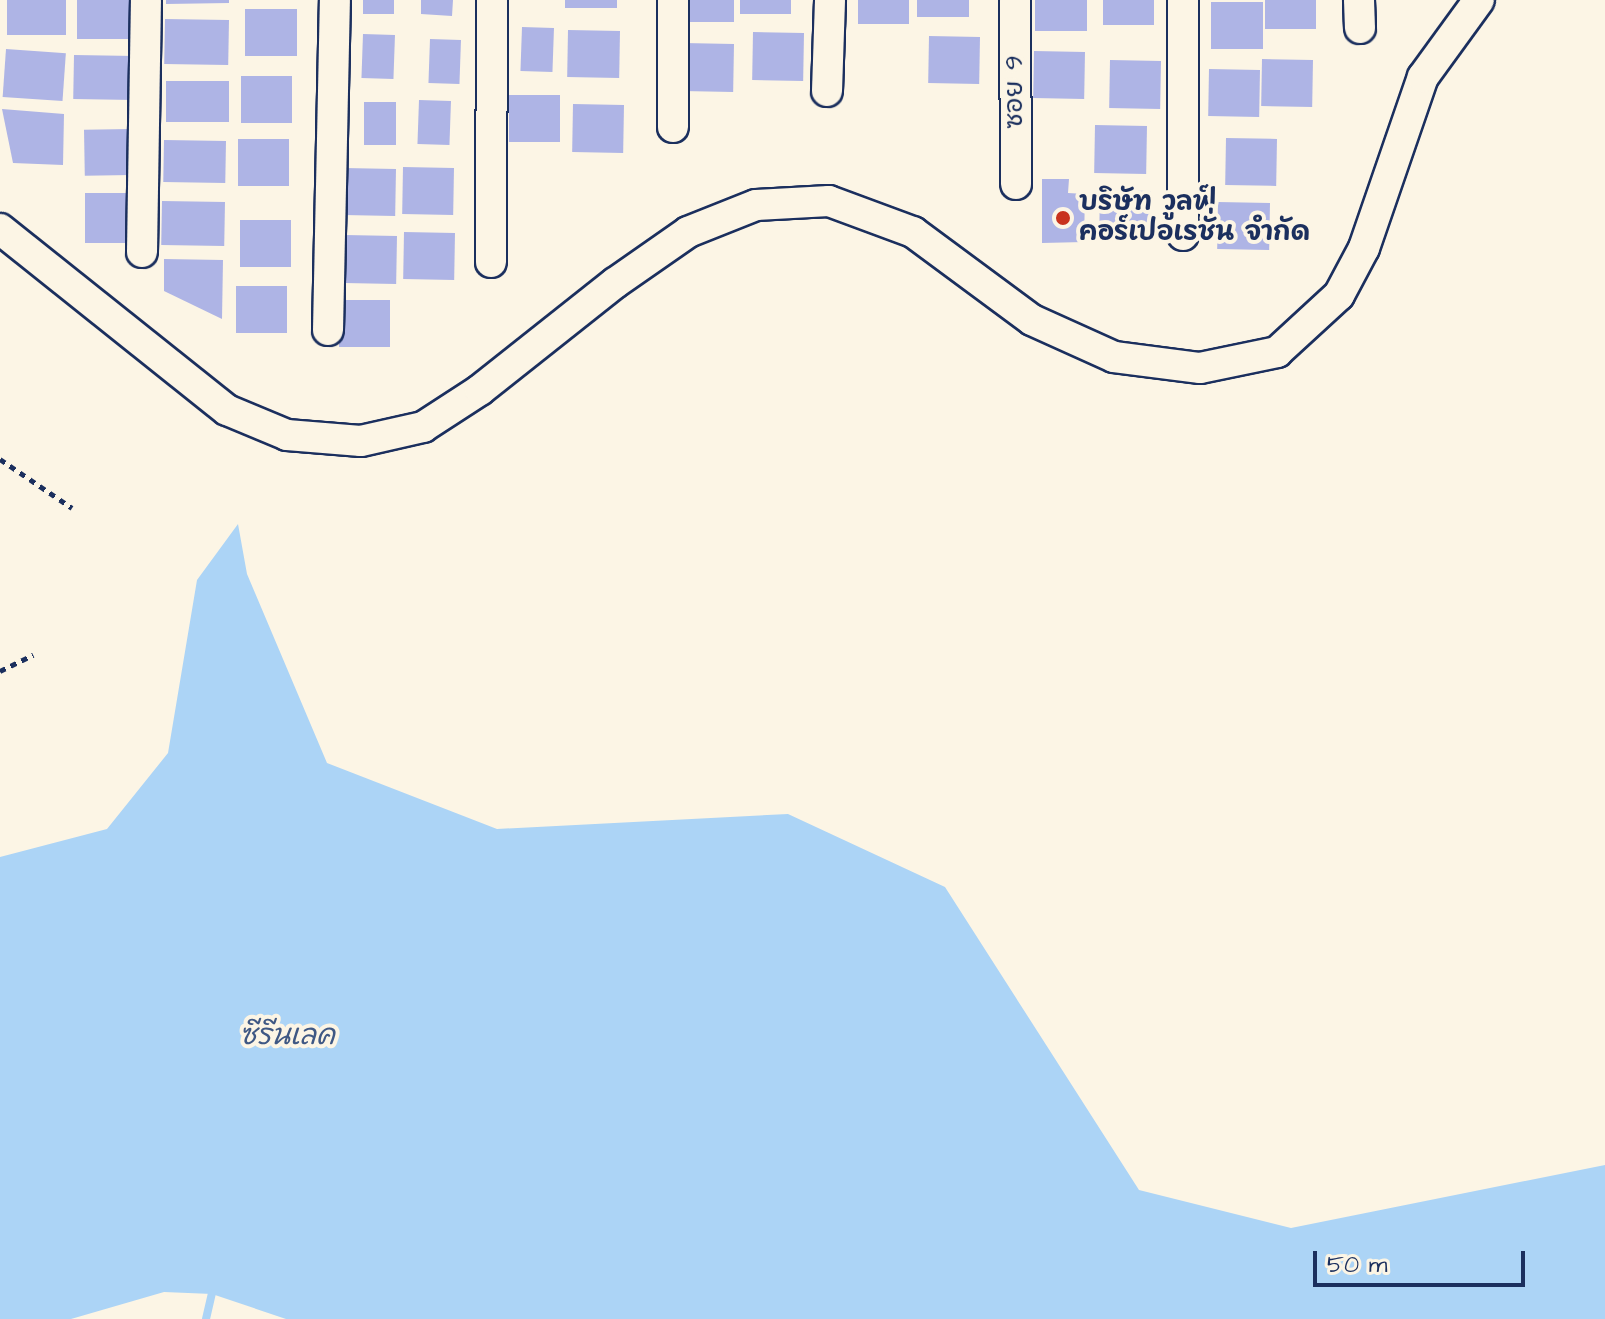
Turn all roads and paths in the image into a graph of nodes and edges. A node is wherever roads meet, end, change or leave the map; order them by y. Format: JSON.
{"nodes":[{"id":1,"x":146,"y":0,"type":"edge"},
{"id":2,"x":335,"y":0,"type":"edge"},
{"id":3,"x":492,"y":0,"type":"edge"},
{"id":4,"x":673,"y":0,"type":"edge"},
{"id":5,"x":830,"y":0,"type":"edge"},
{"id":6,"x":1015,"y":0,"type":"edge"},
{"id":7,"x":1183,"y":0,"type":"edge"},
{"id":8,"x":1479,"y":0,"type":"edge"},
{"id":9,"x":827,"y":91,"type":"dead end"},
{"id":10,"x":673,"y":127,"type":"dead end"},
{"id":11,"x":1016,"y":184,"type":"dead end"},
{"id":12,"x":0,"y":229,"type":"edge"},
{"id":13,"x":1183,"y":235,"type":"dead end"},
{"id":14,"x":142,"y":252,"type":"dead end"},
{"id":15,"x":491,"y":262,"type":"dead end"},
{"id":16,"x":328,"y":330,"type":"dead end"},
{"id":17,"x":0,"y":459,"type":"edge"},
{"id":18,"x":72,"y":508,"type":"dead end"},
{"id":19,"x":33,"y":655,"type":"dead end"},
{"id":20,"x":0,"y":671,"type":"edge"}],
"edges":[{"from":1,"to":14,"type":"street"},
{"from":2,"to":16,"type":"street"},
{"from":3,"to":15,"type":"street"},
{"from":4,"to":10,"type":"street"},
{"from":5,"to":9,"type":"street"},
{"from":6,"to":11,"type":"street","name":"ซอย 9"},
{"from":7,"to":13,"type":"street"},
{"from":8,"to":12,"type":"street"},
{"from":17,"to":18,"type":"path"},
{"from":19,"to":20,"type":"path"}]}
